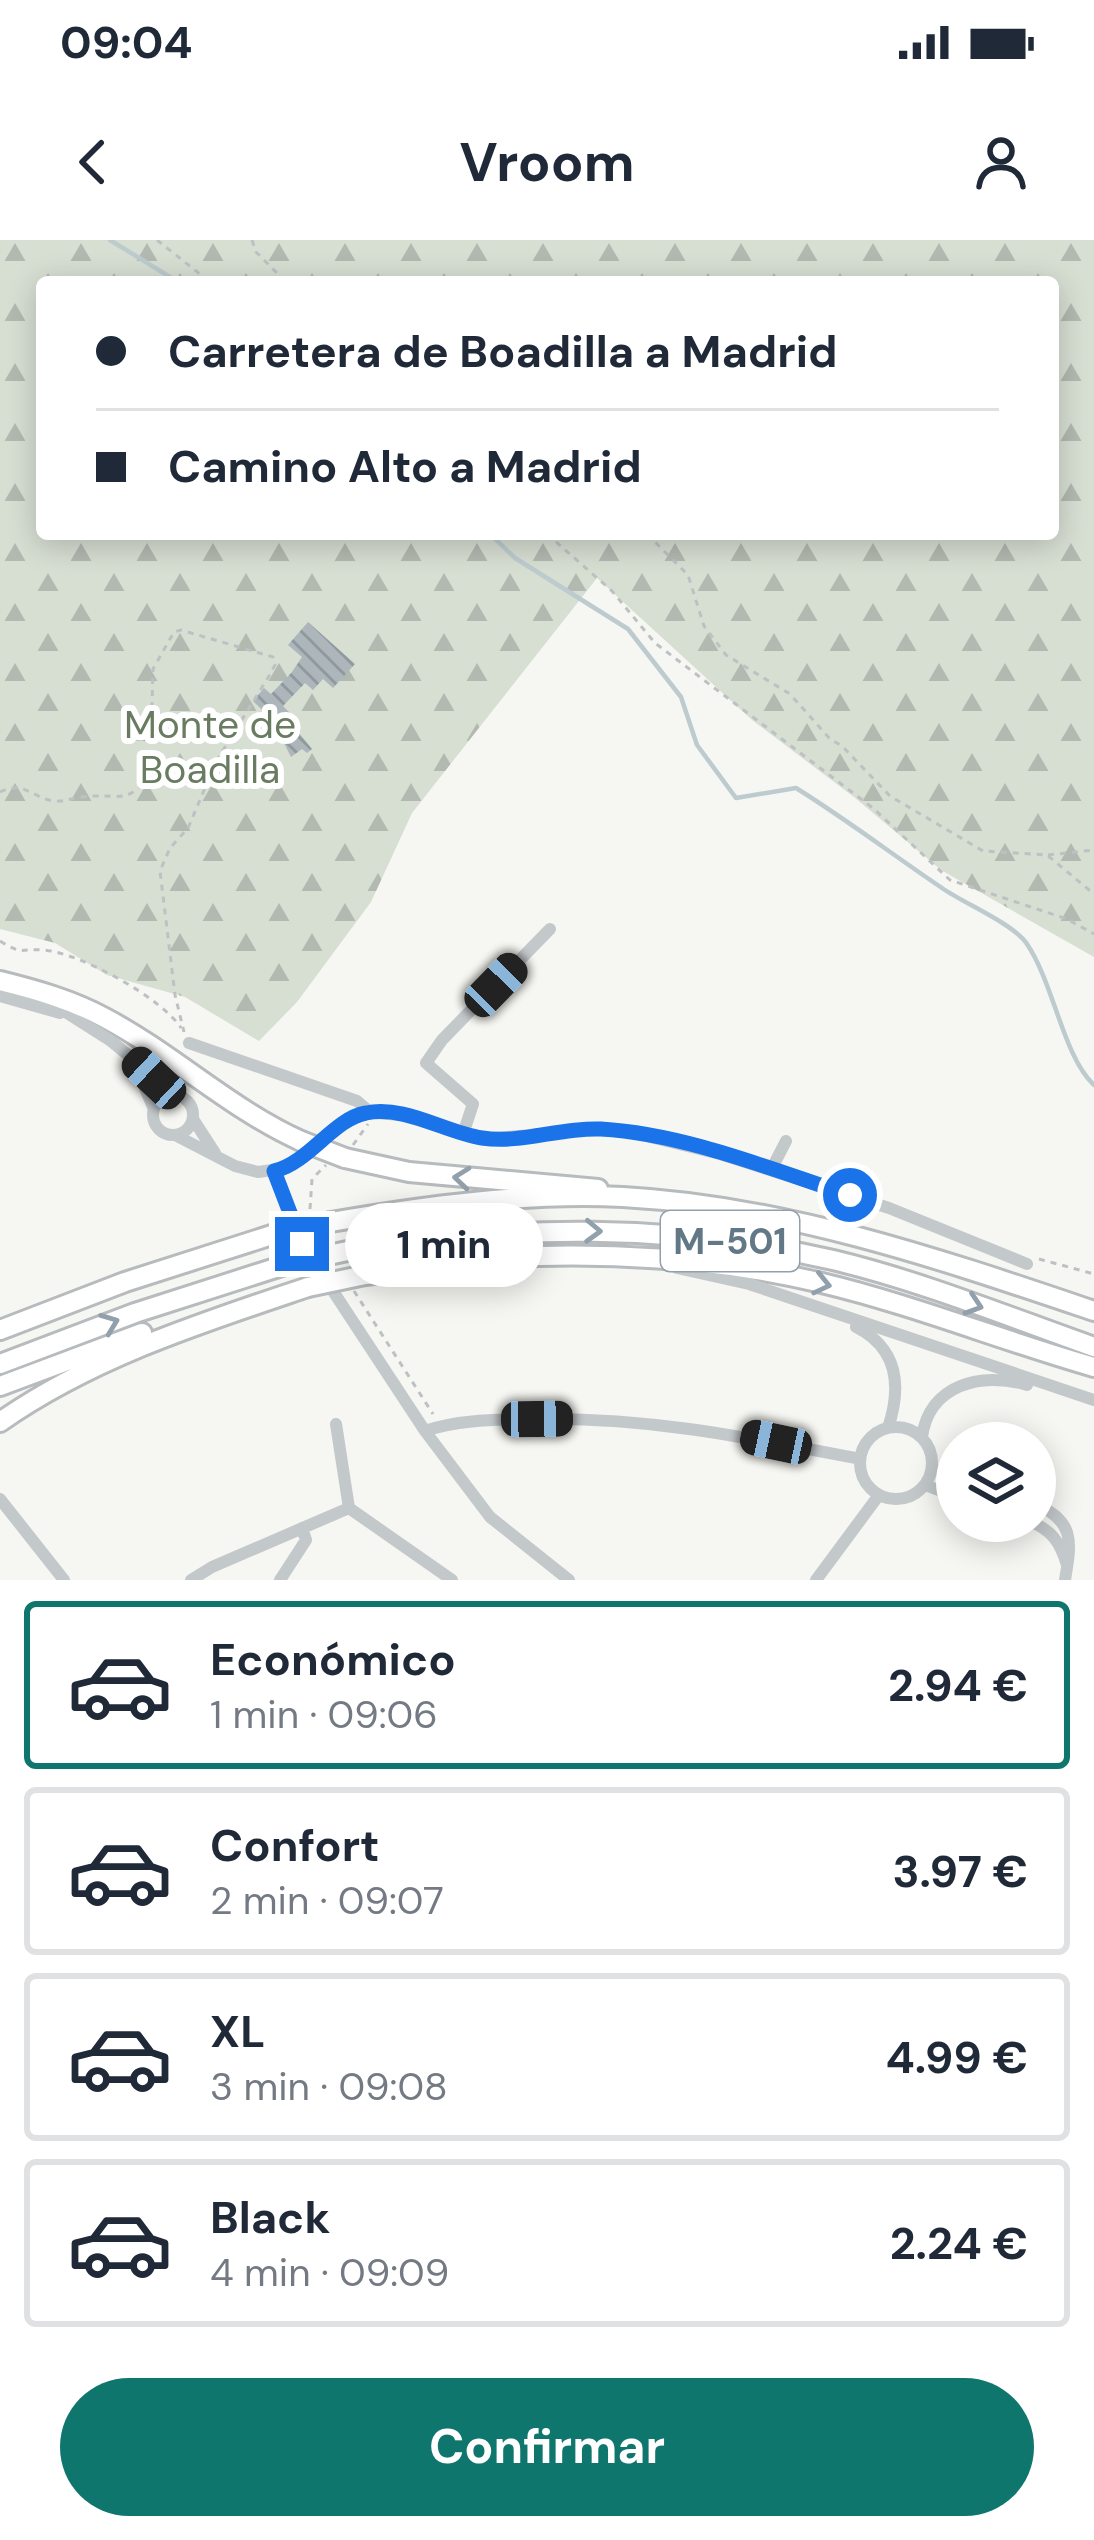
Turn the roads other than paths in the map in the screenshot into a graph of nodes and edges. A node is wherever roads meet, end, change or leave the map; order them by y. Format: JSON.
{"nodes":[{"id":1,"x":550,"y":929,"type":"dead end"},
{"id":2,"x":0,"y":982,"type":"edge"},
{"id":3,"x":0,"y":996,"type":"edge"},
{"id":4,"x":84,"y":1022,"type":"junction"},
{"id":5,"x":187,"y":1038,"type":"road end"},
{"id":6,"x":128,"y":1054,"type":"junction"},
{"id":7,"x":177,"y":1095,"type":"junction"},
{"id":8,"x":154,"y":1109,"type":"junction"},
{"id":9,"x":370,"y":1112,"type":"junction"},
{"id":10,"x":193,"y":1118,"type":"junction"},
{"id":11,"x":463,"y":1134,"type":"junction"},
{"id":12,"x":175,"y":1135,"type":"junction"},
{"id":13,"x":786,"y":1142,"type":"dead end"},
{"id":14,"x":225,"y":1161,"type":"junction"},
{"id":15,"x":771,"y":1170,"type":"junction"},
{"id":16,"x":274,"y":1171,"type":"junction"},
{"id":17,"x":620,"y":1196,"type":"junction"},
{"id":18,"x":623,"y":1258,"type":"junction"},
{"id":19,"x":1027,"y":1264,"type":"road end"},
{"id":20,"x":308,"y":1287,"type":"junction"},
{"id":21,"x":817,"y":1307,"type":"junction"},
{"id":22,"x":1094,"y":1311,"type":"edge"},
{"id":23,"x":0,"y":1330,"type":"edge"},
{"id":24,"x":1094,"y":1347,"type":"edge"},
{"id":25,"x":0,"y":1364,"type":"edge"},
{"id":26,"x":1094,"y":1367,"type":"edge"},
{"id":27,"x":0,"y":1386,"type":"edge"},
{"id":28,"x":1094,"y":1403,"type":"edge"},
{"id":29,"x":0,"y":1422,"type":"edge"},
{"id":30,"x":336,"y":1424,"type":"dead end"},
{"id":31,"x":888,"y":1428,"type":"junction"},
{"id":32,"x":424,"y":1431,"type":"junction"},
{"id":33,"x":922,"y":1437,"type":"junction"},
{"id":34,"x":860,"y":1459,"type":"junction"},
{"id":35,"x":932,"y":1469,"type":"junction"},
{"id":36,"x":936,"y":1470,"type":"edge"},
{"id":37,"x":925,"y":1485,"type":"junction"},
{"id":38,"x":936,"y":1489,"type":"edge"},
{"id":39,"x":880,"y":1495,"type":"junction"},
{"id":40,"x":0,"y":1498,"type":"edge"},
{"id":41,"x":350,"y":1508,"type":"junction"},
{"id":42,"x":1056,"y":1517,"type":"edge"},
{"id":43,"x":302,"y":1528,"type":"junction"},
{"id":44,"x":1056,"y":1539,"type":"edge"},
{"id":45,"x":212,"y":1567,"type":"junction"},
{"id":46,"x":1066,"y":1573,"type":"edge"},
{"id":47,"x":64,"y":1580,"type":"edge"},
{"id":48,"x":191,"y":1580,"type":"edge"},
{"id":49,"x":224,"y":1580,"type":"edge"},
{"id":50,"x":280,"y":1580,"type":"edge"},
{"id":51,"x":452,"y":1580,"type":"edge"},
{"id":52,"x":569,"y":1580,"type":"edge"},
{"id":53,"x":816,"y":1580,"type":"edge"}],
"edges":[{"from":1,"to":11,"type":"street"},
{"from":2,"to":4,"type":"street"},
{"from":17,"to":2,"type":"highway","one_way":true,"bridge":true},
{"from":3,"to":4,"type":"street"},
{"from":4,"to":6,"type":"street"},
{"from":5,"to":9,"type":"street"},
{"from":6,"to":7,"type":"street"},
{"from":6,"to":8,"type":"street"},
{"from":7,"to":8,"type":"street"},
{"from":7,"to":10,"type":"street"},
{"from":8,"to":12,"type":"street"},
{"from":9,"to":11,"type":"street"},
{"from":9,"to":16,"type":"street"},
{"from":10,"to":12,"type":"street"},
{"from":10,"to":14,"type":"street"},
{"from":11,"to":15,"type":"street"},
{"from":12,"to":14,"type":"street"},
{"from":13,"to":15,"type":"street"},
{"from":14,"to":16,"type":"street"},
{"from":15,"to":19,"type":"street"},
{"from":16,"to":32,"type":"street"},
{"from":17,"to":22,"type":"highway","number":"M-501"},
{"from":17,"to":23,"type":"highway","number":"M-501","bridge":true},
{"from":18,"to":20,"type":"highway","bridge":true},
{"from":18,"to":21,"type":"street"},
{"from":18,"to":26,"type":"highway","one_way":true},
{"from":20,"to":27,"type":"highway"},
{"from":20,"to":29,"type":"highway"},
{"from":21,"to":28,"type":"street"},
{"from":21,"to":31,"type":"street"},
{"from":25,"to":24,"type":"highway","number":"M-501","one_way":true,"bridge":true},
{"from":28,"to":33,"type":"street"},
{"from":30,"to":41,"type":"street"},
{"from":31,"to":33,"type":"street"},
{"from":31,"to":34,"type":"street"},
{"from":32,"to":34,"type":"street"},
{"from":32,"to":52,"type":"street"},
{"from":33,"to":35,"type":"street"},
{"from":34,"to":39,"type":"street"},
{"from":35,"to":36,"type":"street"},
{"from":35,"to":37,"type":"street"},
{"from":37,"to":38,"type":"street"},
{"from":37,"to":39,"type":"street"},
{"from":39,"to":53,"type":"street"},
{"from":40,"to":47,"type":"street"},
{"from":41,"to":43,"type":"street"},
{"from":41,"to":51,"type":"street"},
{"from":42,"to":46,"type":"street"},
{"from":43,"to":45,"type":"street"},
{"from":43,"to":50,"type":"street"},
{"from":44,"to":46,"type":"street"},
{"from":45,"to":48,"type":"street"},
{"from":45,"to":49,"type":"street"}]}
